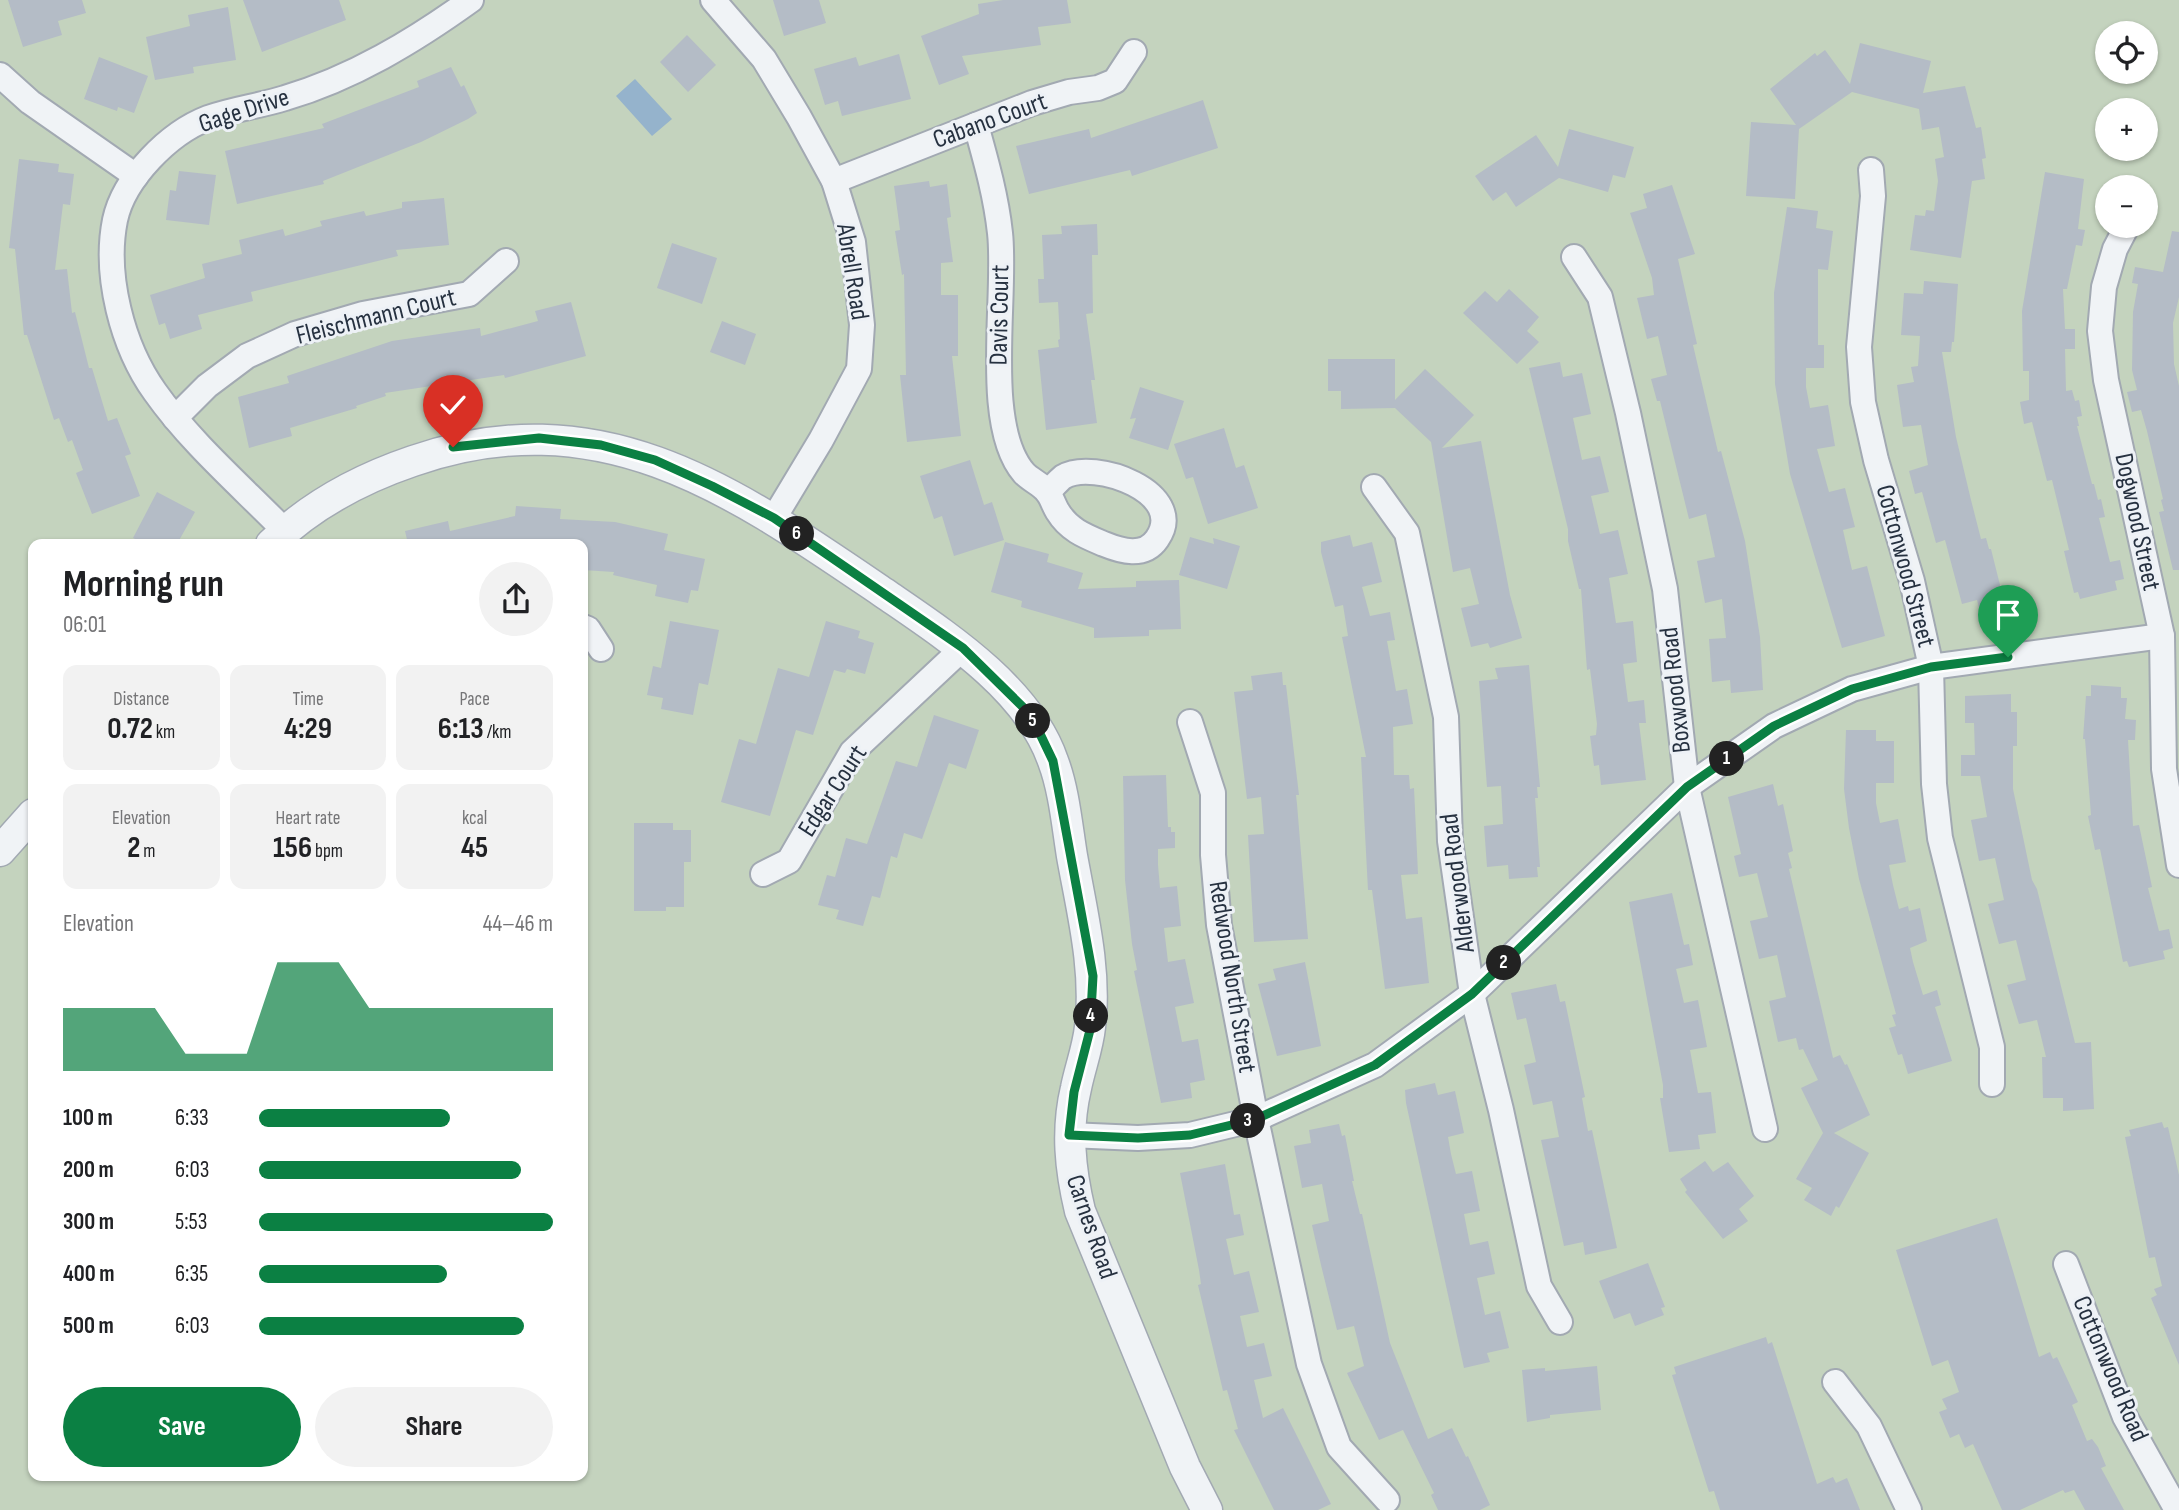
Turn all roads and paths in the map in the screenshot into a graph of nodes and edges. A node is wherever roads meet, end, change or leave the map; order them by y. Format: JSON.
{"nodes":[{"id":1,"x":471,"y":0,"type":"edge"},
{"id":2,"x":714,"y":1,"type":"edge"},
{"id":3,"x":1134,"y":52,"type":"dead end"},
{"id":4,"x":0,"y":75,"type":"edge"},
{"id":5,"x":976,"y":125,"type":"junction"},
{"id":6,"x":1871,"y":170,"type":"dead end"},
{"id":7,"x":136,"y":176,"type":"junction"},
{"id":8,"x":834,"y":181,"type":"junction"},
{"id":9,"x":2121,"y":238,"type":"edge"},
{"id":10,"x":1574,"y":257,"type":"dead end"},
{"id":11,"x":506,"y":261,"type":"dead end"},
{"id":12,"x":175,"y":418,"type":"junction"},
{"id":13,"x":1374,"y":486,"type":"dead end"},
{"id":14,"x":1048,"y":492,"type":"dead end"},
{"id":15,"x":774,"y":518,"type":"junction"},
{"id":16,"x":278,"y":537,"type":"edge"},
{"id":17,"x":588,"y":629,"type":"edge"},
{"id":18,"x":2162,"y":636,"type":"junction"},
{"id":19,"x":963,"y":648,"type":"junction"},
{"id":20,"x":601,"y":649,"type":"dead end"},
{"id":21,"x":1931,"y":667,"type":"junction"},
{"id":22,"x":1190,"y":722,"type":"dead end"},
{"id":23,"x":1687,"y":787,"type":"junction"},
{"id":24,"x":28,"y":820,"type":"edge"},
{"id":25,"x":0,"y":851,"type":"edge"},
{"id":26,"x":2179,"y":865,"type":"edge"},
{"id":27,"x":763,"y":874,"type":"dead end"},
{"id":28,"x":1472,"y":994,"type":"junction"},
{"id":29,"x":1992,"y":1084,"type":"dead end"},
{"id":30,"x":1256,"y":1119,"type":"junction"},
{"id":31,"x":1765,"y":1129,"type":"dead end"},
{"id":32,"x":1069,"y":1135,"type":"junction"},
{"id":33,"x":2066,"y":1264,"type":"dead end"},
{"id":34,"x":1560,"y":1322,"type":"dead end"},
{"id":35,"x":1835,"y":1382,"type":"dead end"},
{"id":36,"x":1387,"y":1500,"type":"dead end"},
{"id":37,"x":1207,"y":1510,"type":"edge"},
{"id":38,"x":1909,"y":1510,"type":"edge"},
{"id":39,"x":2177,"y":1510,"type":"edge"}],
"edges":[{"from":1,"to":7,"type":"street","name":"Gage Drive"},
{"from":2,"to":8,"type":"street","name":"Abrell Road"},
{"from":3,"to":5,"type":"street","name":"Cabano Court"},
{"from":4,"to":7,"type":"street"},
{"from":5,"to":8,"type":"street","name":"Cabano Court"},
{"from":5,"to":14,"type":"street","name":"Davis Court"},
{"from":6,"to":21,"type":"street","name":"Cottonwood Street"},
{"from":7,"to":12,"type":"street","name":"Gage Drive"},
{"from":8,"to":15,"type":"street","name":"Abrell Road"},
{"from":9,"to":18,"type":"street","name":"Dogwood Street"},
{"from":10,"to":23,"type":"street","name":"Boxwood Road"},
{"from":11,"to":12,"type":"street","name":"Fleischmann Court"},
{"from":12,"to":16,"type":"street","name":"Gage Drive"},
{"from":13,"to":28,"type":"street","name":"Alderwood Road"},
{"from":15,"to":16,"type":"street","name":"Carnes Road"},
{"from":15,"to":19,"type":"street","name":"Carnes Road"},
{"from":17,"to":20,"type":"street"},
{"from":18,"to":21,"type":"street"},
{"from":18,"to":26,"type":"street","name":"Dogwood Street"},
{"from":19,"to":27,"type":"street","name":"Edgar Court"},
{"from":19,"to":32,"type":"street","name":"Carnes Road"},
{"from":21,"to":23,"type":"street"},
{"from":21,"to":29,"type":"street","name":"Cottonwood Street"},
{"from":22,"to":30,"type":"street","name":"Redwood North Street"},
{"from":23,"to":28,"type":"street"},
{"from":23,"to":31,"type":"street","name":"Boxwood Road"},
{"from":24,"to":25,"type":"street"},
{"from":28,"to":30,"type":"street"},
{"from":28,"to":34,"type":"street","name":"Alderwood Road"},
{"from":30,"to":32,"type":"street"},
{"from":30,"to":36,"type":"street","name":"Redwood North Street"},
{"from":32,"to":37,"type":"street","name":"Carnes Road"},
{"from":33,"to":39,"type":"street","name":"Cottonwood Road"},
{"from":35,"to":38,"type":"street"}]}
